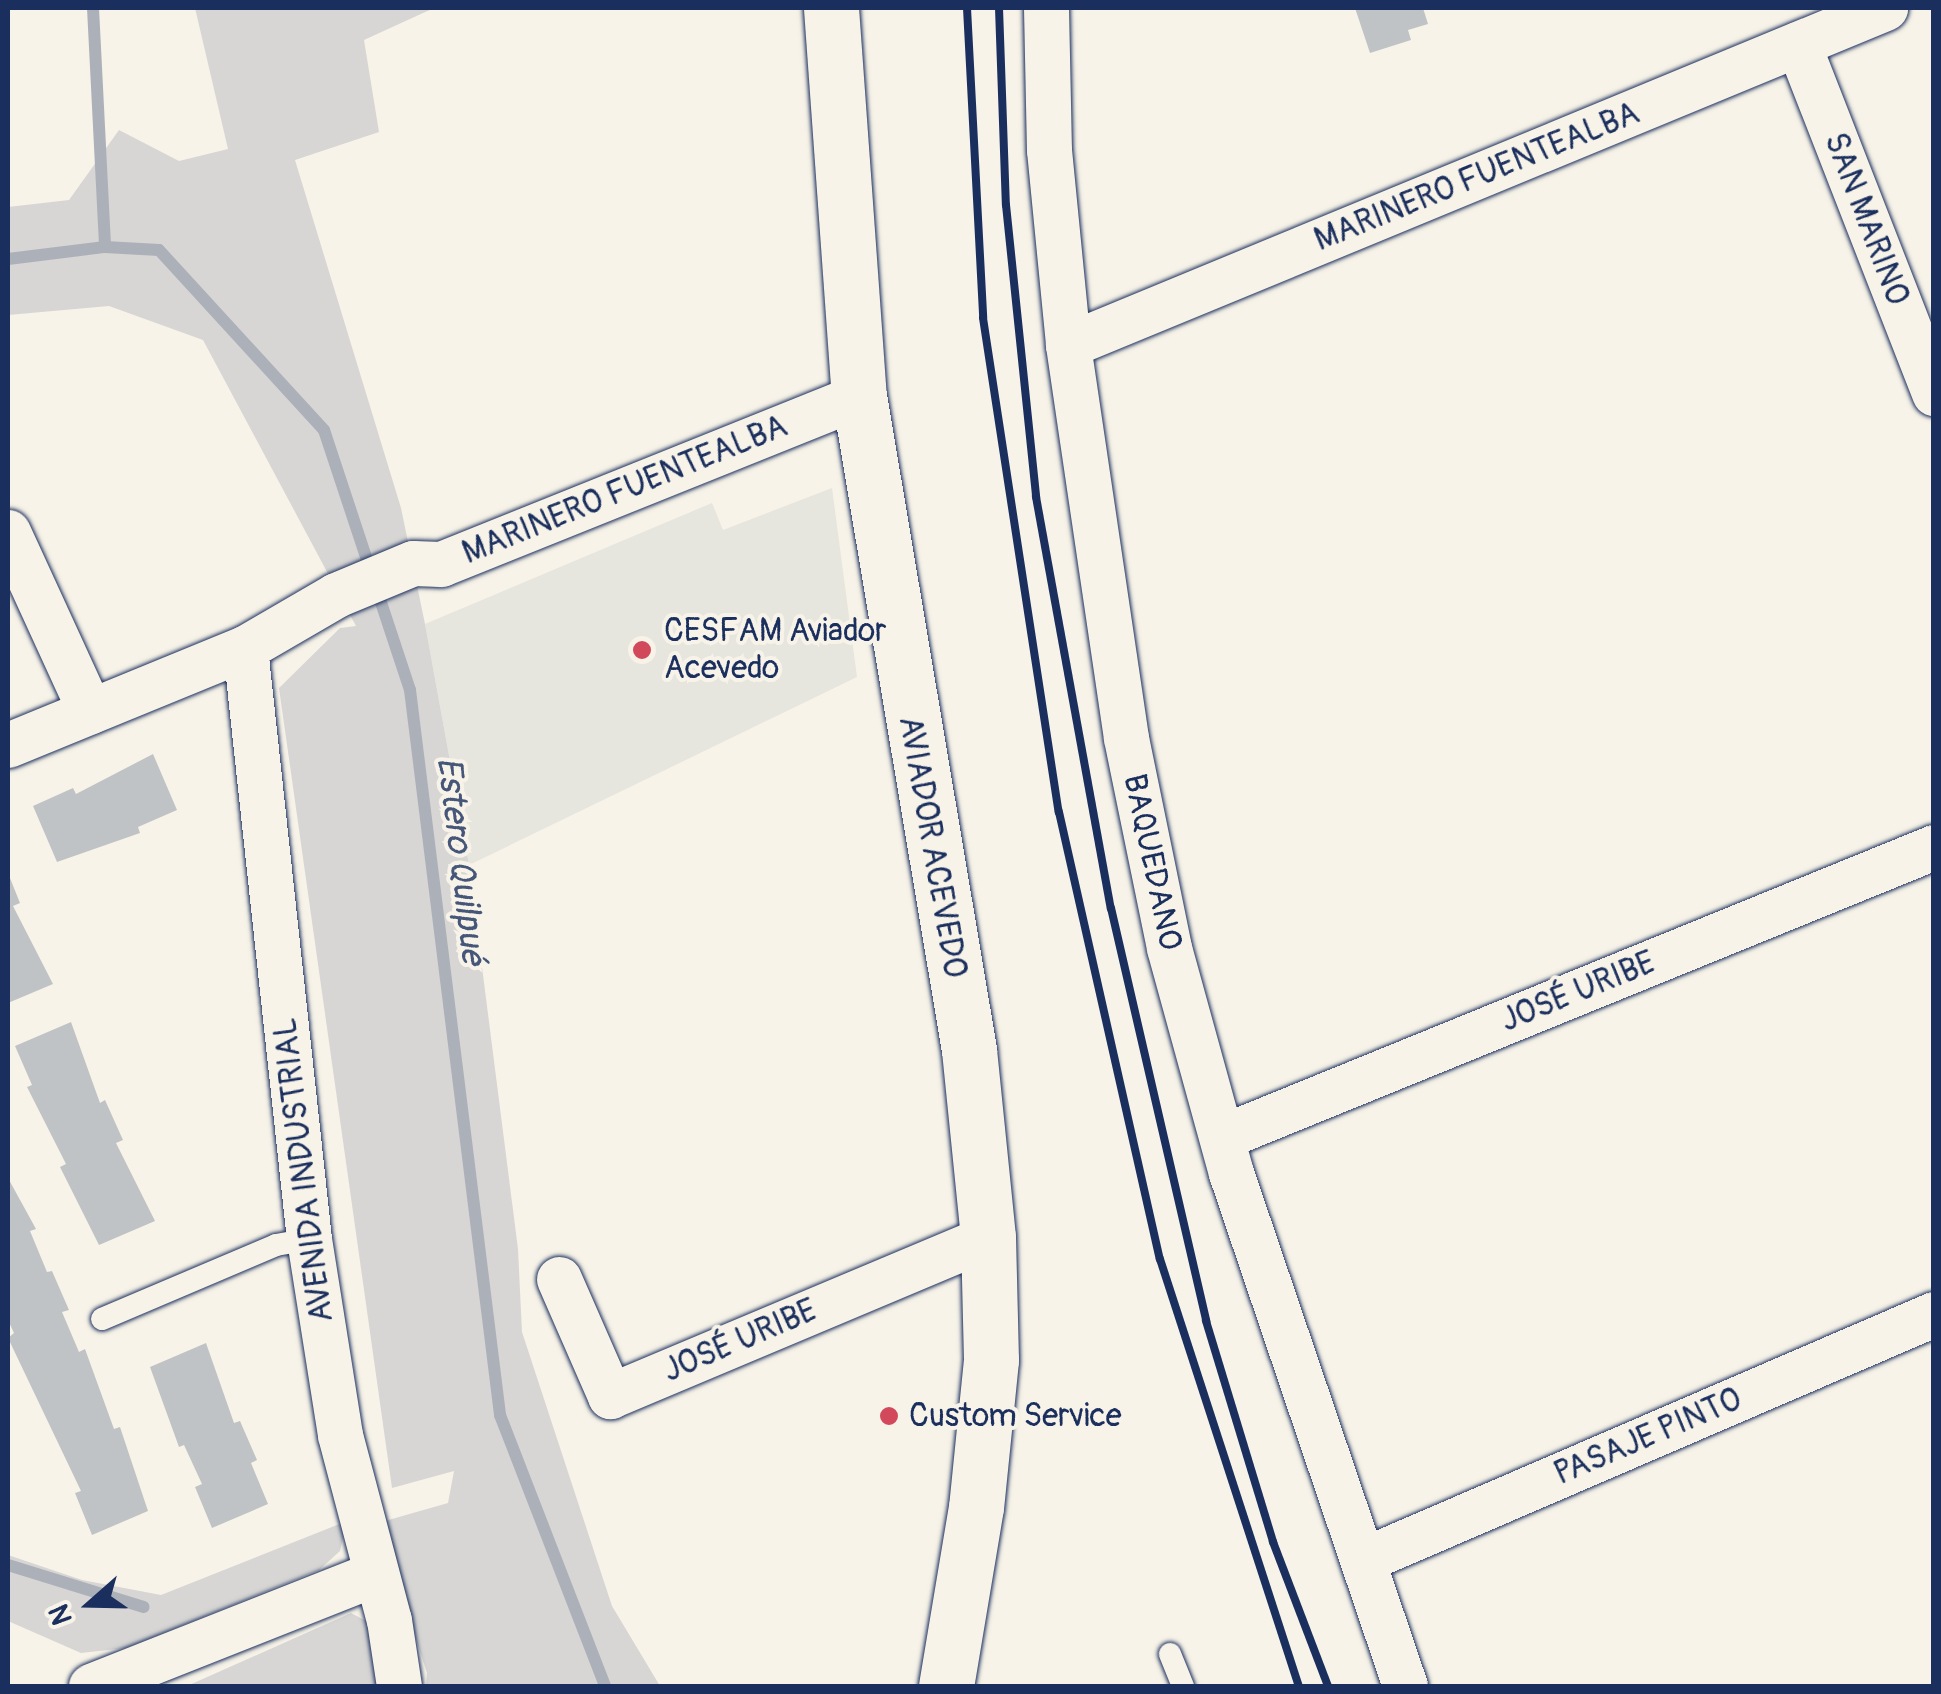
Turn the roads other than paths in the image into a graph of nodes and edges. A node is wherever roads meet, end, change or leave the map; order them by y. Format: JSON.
{"nodes":[{"id":1,"x":831,"y":8,"type":"edge"},
{"id":2,"x":1046,"y":8,"type":"edge"},
{"id":3,"x":1885,"y":8,"type":"edge"},
{"id":4,"x":1798,"y":44,"type":"junction"},
{"id":5,"x":1068,"y":346,"type":"junction"},
{"id":6,"x":1934,"y":393,"type":"edge"},
{"id":7,"x":858,"y":396,"type":"junction"},
{"id":8,"x":8,"y":532,"type":"edge"},
{"id":9,"x":244,"y":648,"type":"junction"},
{"id":10,"x":90,"y":710,"type":"junction"},
{"id":11,"x":8,"y":745,"type":"edge"},
{"id":12,"x":1934,"y":847,"type":"edge"},
{"id":13,"x":1222,"y":1137,"type":"junction"},
{"id":14,"x":988,"y":1237,"type":"junction"},
{"id":15,"x":308,"y":1240,"type":"junction"},
{"id":16,"x":559,"y":1279,"type":"dead end"},
{"id":17,"x":1934,"y":1314,"type":"edge"},
{"id":18,"x":102,"y":1319,"type":"dead end"},
{"id":19,"x":1362,"y":1560,"type":"junction"},
{"id":20,"x":374,"y":1574,"type":"junction"},
{"id":21,"x":1170,"y":1654,"type":"dead end"},
{"id":22,"x":91,"y":1686,"type":"edge"},
{"id":23,"x":399,"y":1686,"type":"edge"},
{"id":24,"x":946,"y":1686,"type":"edge"},
{"id":25,"x":1183,"y":1686,"type":"edge"},
{"id":26,"x":1405,"y":1686,"type":"edge"}],
"edges":[{"from":1,"to":7,"type":"main road","name":"AVIADOR ACEVEDO"},
{"from":2,"to":5,"type":"street","name":"BAQUEDANO"},
{"from":3,"to":4,"type":"street","name":"MARINERO FUENTEALBA"},
{"from":4,"to":5,"type":"street","name":"MARINERO FUENTEALBA"},
{"from":4,"to":6,"type":"street","name":"SAN MARINO"},
{"from":5,"to":13,"type":"street","name":"BAQUEDANO"},
{"from":7,"to":9,"type":"street","name":"MARINERO FUENTEALBA"},
{"from":7,"to":14,"type":"main road","name":"AVIADOR ACEVEDO"},
{"from":8,"to":10,"type":"street"},
{"from":9,"to":10,"type":"street","name":"MARINERO FUENTEALBA"},
{"from":9,"to":15,"type":"street","name":"AVENIDA INDUSTRIAL"},
{"from":10,"to":11,"type":"street","name":"MARINERO FUENTEALBA"},
{"from":12,"to":13,"type":"street","name":"JOSÉ URIBE"},
{"from":13,"to":19,"type":"street","name":"BAQUEDANO"},
{"from":14,"to":16,"type":"street","name":"JOSÉ URIBE"},
{"from":14,"to":24,"type":"main road","name":"AVIADOR ACEVEDO"},
{"from":15,"to":18,"type":"lane"},
{"from":15,"to":20,"type":"street","name":"AVENIDA INDUSTRIAL"},
{"from":17,"to":19,"type":"street","name":"PASAJE PINTO"},
{"from":19,"to":26,"type":"street","name":"BAQUEDANO"},
{"from":20,"to":22,"type":"street"},
{"from":20,"to":23,"type":"street","name":"AVENIDA INDUSTRIAL"},
{"from":21,"to":25,"type":"lane"}]}
